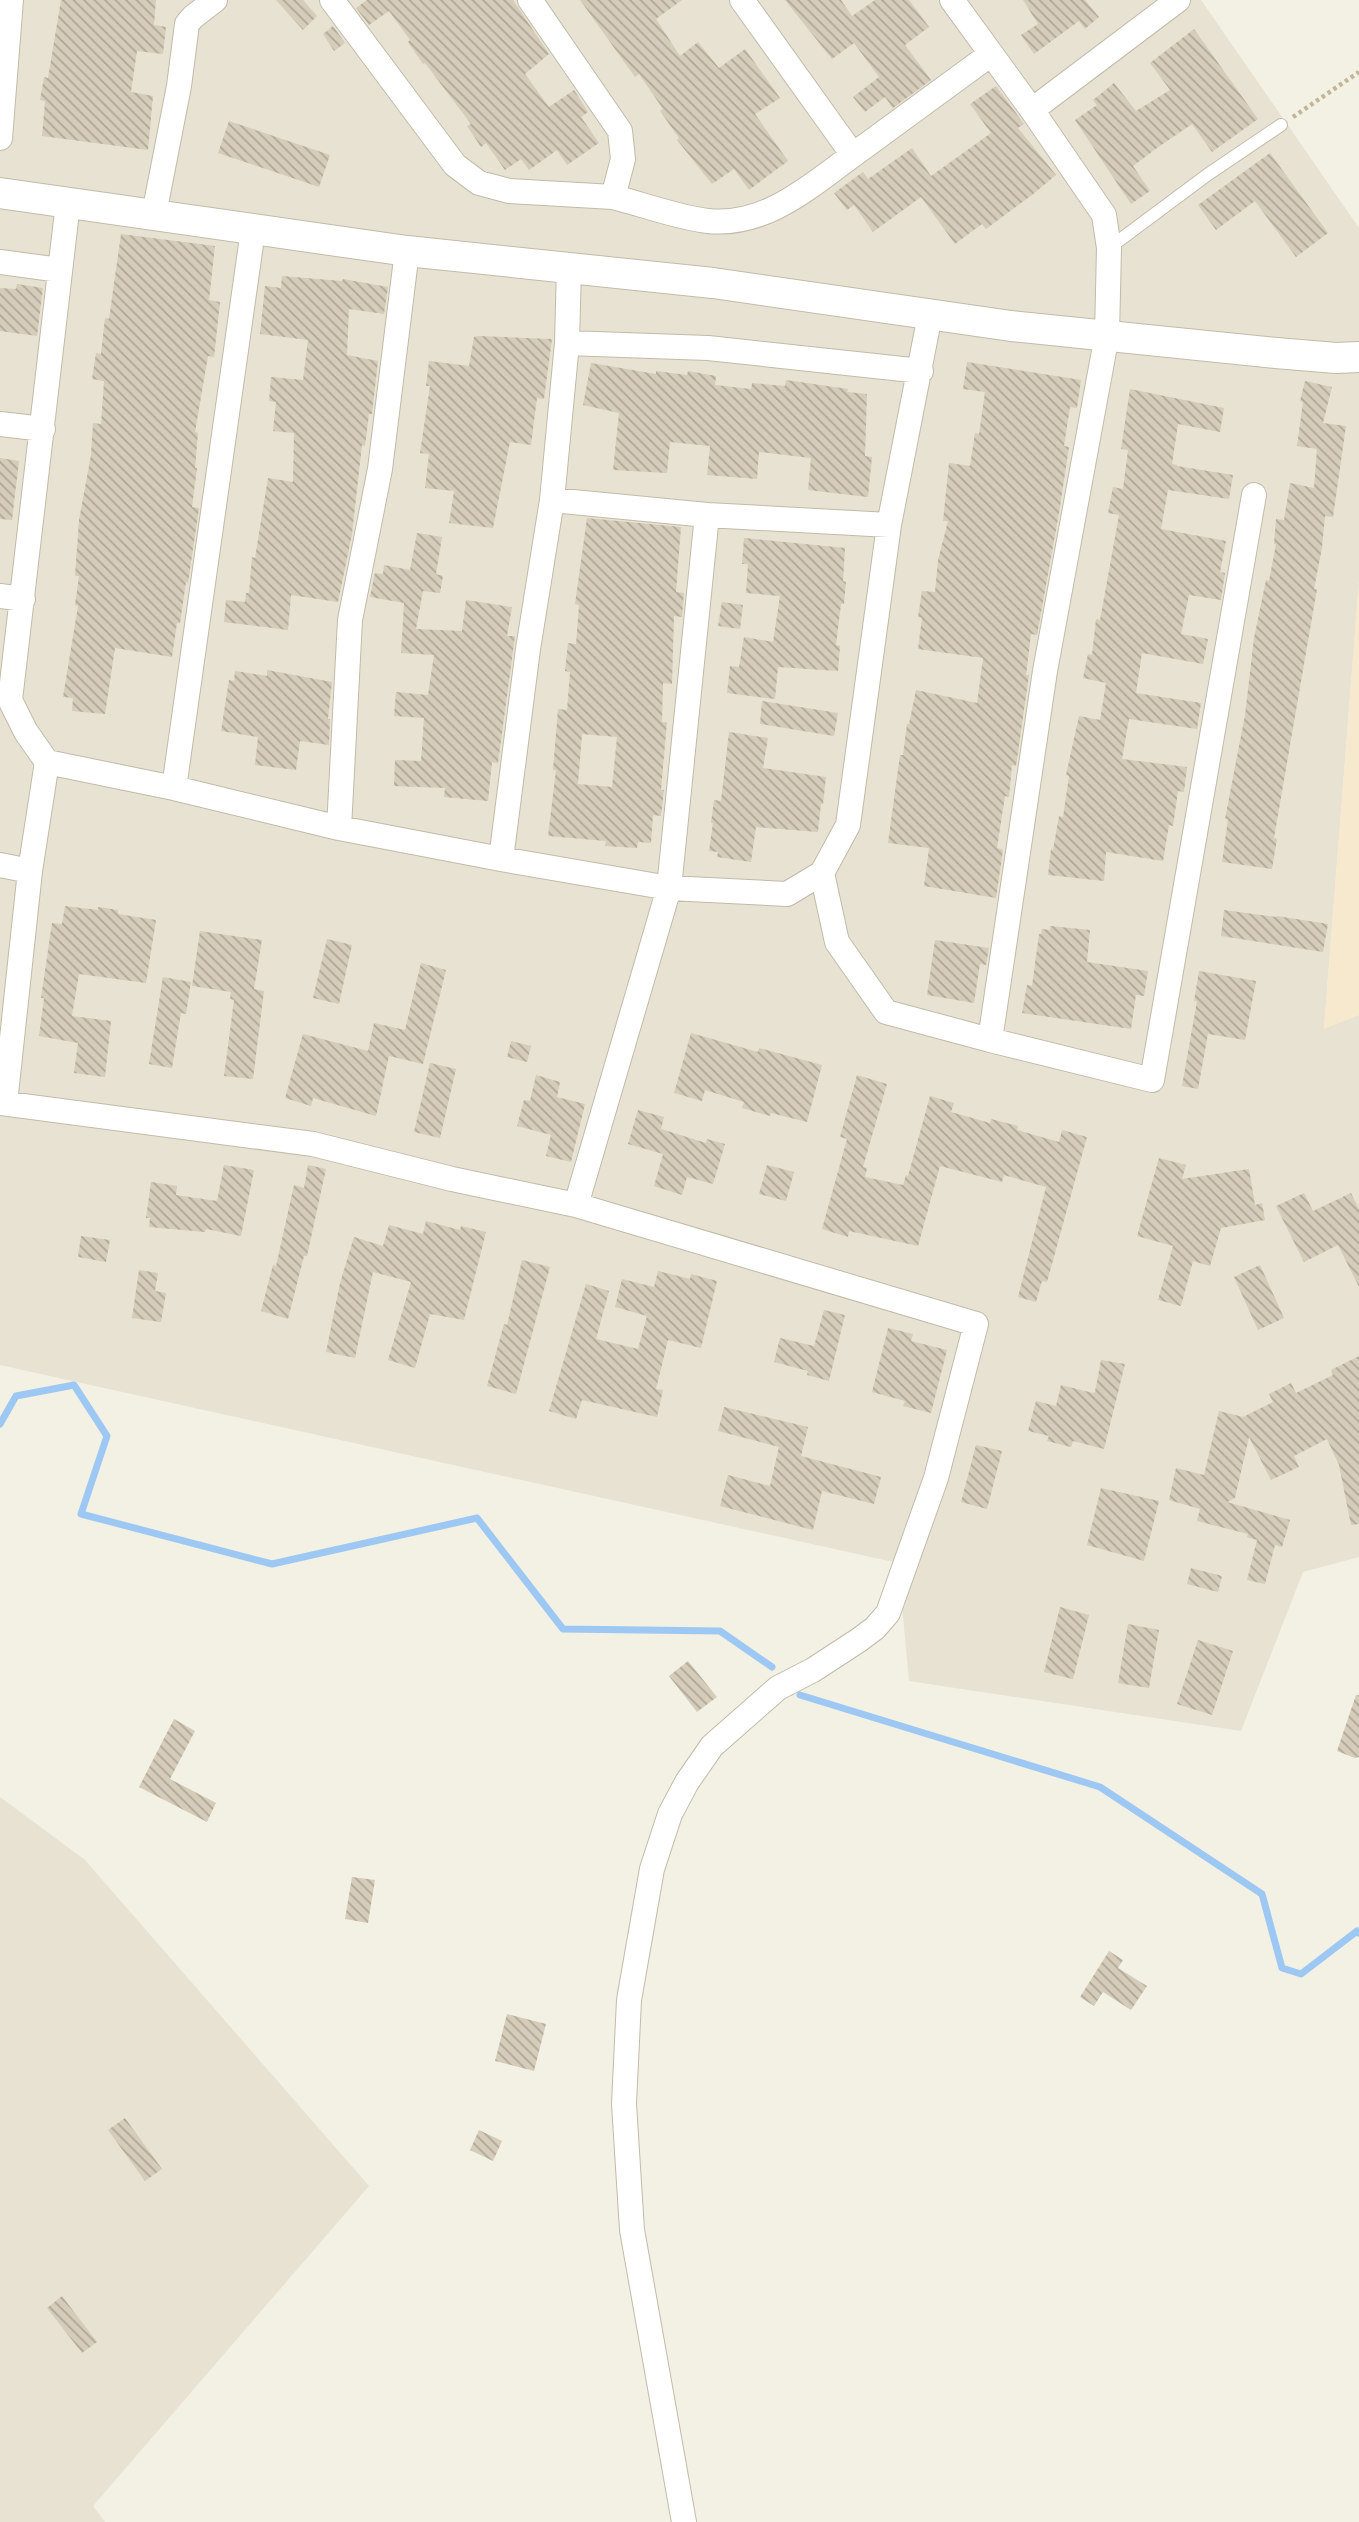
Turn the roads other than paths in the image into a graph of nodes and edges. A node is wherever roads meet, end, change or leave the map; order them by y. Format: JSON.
{"nodes":[{"id":1,"x":11,"y":0,"type":"edge"},
{"id":2,"x":215,"y":0,"type":"edge"},
{"id":3,"x":332,"y":0,"type":"edge"},
{"id":4,"x":530,"y":0,"type":"edge"},
{"id":5,"x":742,"y":0,"type":"edge"},
{"id":6,"x":952,"y":0,"type":"edge"},
{"id":7,"x":1178,"y":0,"type":"edge"},
{"id":8,"x":990,"y":54,"type":"junction"},
{"id":9,"x":1032,"y":110,"type":"junction"},
{"id":10,"x":1281,"y":125,"type":"road end"},
{"id":11,"x":0,"y":138,"type":"edge"},
{"id":12,"x":853,"y":155,"type":"junction"},
{"id":13,"x":0,"y":192,"type":"edge"},
{"id":14,"x":613,"y":197,"type":"junction"},
{"id":15,"x":68,"y":203,"type":"junction"},
{"id":16,"x":154,"y":214,"type":"junction"},
{"id":17,"x":253,"y":230,"type":"junction"},
{"id":18,"x":1109,"y":248,"type":"junction"},
{"id":19,"x":407,"y":251,"type":"junction"},
{"id":20,"x":0,"y":262,"type":"edge"},
{"id":21,"x":569,"y":267,"type":"junction"},
{"id":22,"x":60,"y":270,"type":"junction"},
{"id":23,"x":930,"y":315,"type":"junction"},
{"id":24,"x":1107,"y":335,"type":"junction"},
{"id":25,"x":568,"y":343,"type":"junction"},
{"id":26,"x":1359,"y":357,"type":"edge"},
{"id":27,"x":921,"y":371,"type":"junction"},
{"id":28,"x":0,"y":424,"type":"edge"},
{"id":29,"x":43,"y":429,"type":"junction"},
{"id":30,"x":1254,"y":495,"type":"dead end"},
{"id":31,"x":552,"y":500,"type":"junction"},
{"id":32,"x":707,"y":515,"type":"junction"},
{"id":33,"x":889,"y":525,"type":"junction"},
{"id":34,"x":12,"y":598,"type":"edge"},
{"id":35,"x":47,"y":762,"type":"junction"},
{"id":36,"x":174,"y":788,"type":"junction"},
{"id":37,"x":339,"y":828,"type":"junction"},
{"id":38,"x":501,"y":859,"type":"junction"},
{"id":39,"x":0,"y":865,"type":"edge"},
{"id":40,"x":30,"y":871,"type":"junction"},
{"id":41,"x":822,"y":873,"type":"junction"},
{"id":42,"x":669,"y":888,"type":"junction"},
{"id":43,"x":990,"y":1040,"type":"junction"},
{"id":44,"x":2,"y":1103,"type":"edge"},
{"id":45,"x":576,"y":1205,"type":"junction"},
{"id":46,"x":684,"y":2522,"type":"edge"}],
"edges":[{"from":1,"to":11,"type":"street"},
{"from":2,"to":16,"type":"street"},
{"from":3,"to":14,"type":"street"},
{"from":4,"to":14,"type":"street"},
{"from":5,"to":12,"type":"street"},
{"from":6,"to":8,"type":"street"},
{"from":7,"to":9,"type":"street"},
{"from":8,"to":9,"type":"street"},
{"from":8,"to":12,"type":"street"},
{"from":9,"to":18,"type":"street"},
{"from":10,"to":18,"type":"lane"},
{"from":12,"to":14,"type":"street"},
{"from":13,"to":15,"type":"street"},
{"from":15,"to":16,"type":"street"},
{"from":15,"to":22,"type":"street"},
{"from":16,"to":17,"type":"street"},
{"from":17,"to":19,"type":"street"},
{"from":17,"to":36,"type":"street"},
{"from":18,"to":24,"type":"street"},
{"from":19,"to":21,"type":"street"},
{"from":19,"to":37,"type":"street"},
{"from":20,"to":22,"type":"street"},
{"from":21,"to":23,"type":"street"},
{"from":21,"to":25,"type":"street"},
{"from":22,"to":29,"type":"street"},
{"from":23,"to":24,"type":"street"},
{"from":23,"to":27,"type":"street"},
{"from":24,"to":26,"type":"street"},
{"from":24,"to":43,"type":"street"},
{"from":25,"to":27,"type":"street"},
{"from":25,"to":31,"type":"street"},
{"from":27,"to":33,"type":"street"},
{"from":28,"to":29,"type":"street"},
{"from":29,"to":34,"type":"street"},
{"from":30,"to":43,"type":"street"},
{"from":31,"to":32,"type":"street"},
{"from":31,"to":38,"type":"street"},
{"from":32,"to":33,"type":"street"},
{"from":32,"to":42,"type":"street"},
{"from":33,"to":41,"type":"street"},
{"from":34,"to":35,"type":"street"},
{"from":35,"to":36,"type":"street"},
{"from":35,"to":40,"type":"street"},
{"from":36,"to":37,"type":"street"},
{"from":37,"to":38,"type":"street"},
{"from":38,"to":42,"type":"street"},
{"from":39,"to":40,"type":"street"},
{"from":40,"to":44,"type":"street"},
{"from":41,"to":42,"type":"street"},
{"from":41,"to":43,"type":"street"},
{"from":42,"to":45,"type":"street"},
{"from":44,"to":45,"type":"street"},
{"from":45,"to":46,"type":"street"}]}
